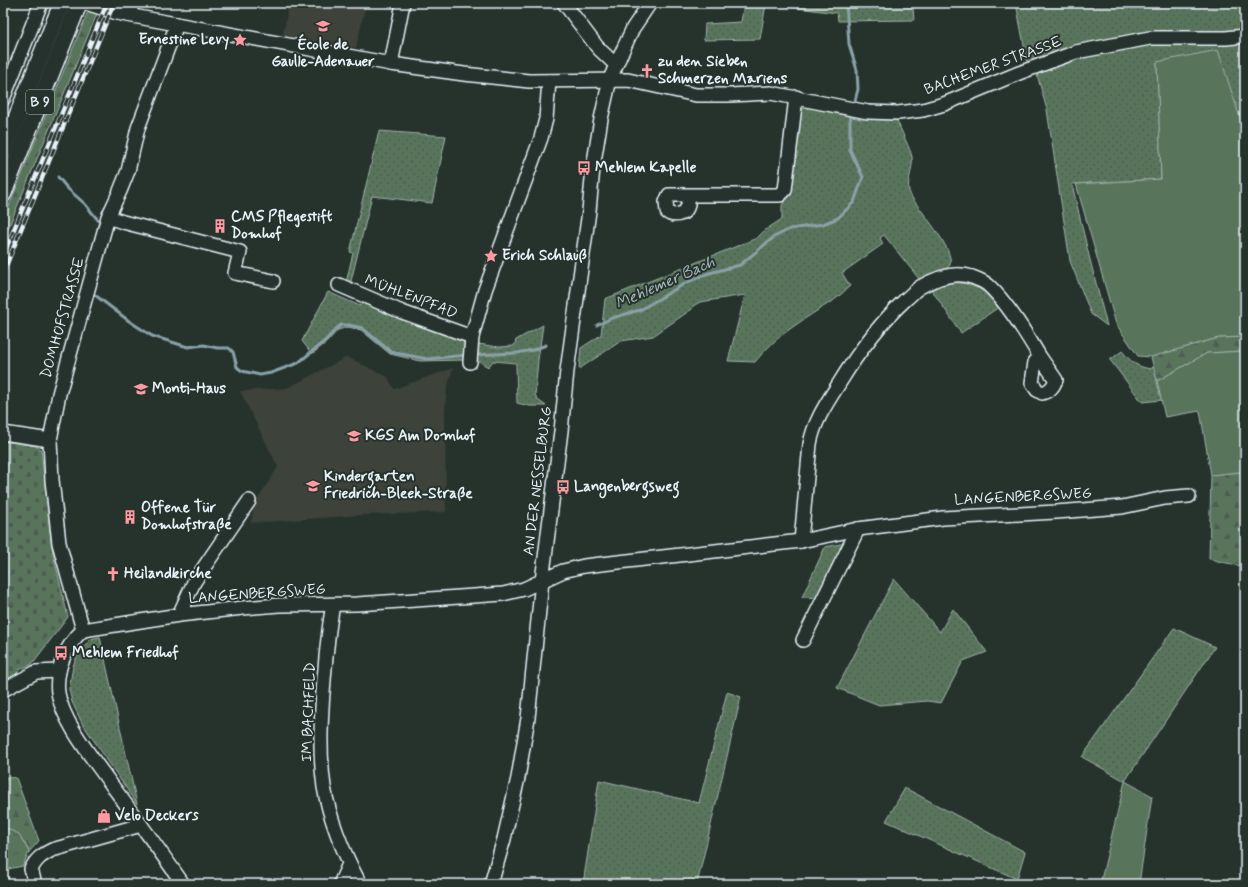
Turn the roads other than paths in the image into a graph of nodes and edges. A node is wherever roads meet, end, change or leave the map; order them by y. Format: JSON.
{"nodes":[{"id":1,"x":41,"y":3,"type":"edge"},
{"id":2,"x":403,"y":3,"type":"edge"},
{"id":3,"x":564,"y":3,"type":"edge"},
{"id":4,"x":650,"y":3,"type":"edge"},
{"id":5,"x":62,"y":4,"type":"edge"},
{"id":6,"x":80,"y":5,"type":"edge"},
{"id":7,"x":131,"y":9,"type":"edge"},
{"id":8,"x":177,"y":24,"type":"junction"},
{"id":9,"x":1245,"y":36,"type":"edge"},
{"id":10,"x":391,"y":64,"type":"junction"},
{"id":11,"x":616,"y":65,"type":"junction"},
{"id":12,"x":610,"y":79,"type":"junction"},
{"id":13,"x":549,"y":81,"type":"junction"},
{"id":14,"x":796,"y":97,"type":"junction"},
{"id":15,"x":3,"y":99,"type":"edge"},
{"id":16,"x":3,"y":152,"type":"edge"},
{"id":17,"x":3,"y":194,"type":"edge"},
{"id":18,"x":688,"y":195,"type":"dead end"},
{"id":19,"x":108,"y":217,"type":"junction"},
{"id":20,"x":273,"y":281,"type":"dead end"},
{"id":21,"x":339,"y":285,"type":"dead end"},
{"id":22,"x":472,"y":342,"type":"junction"},
{"id":23,"x":1040,"y":357,"type":"dead end"},
{"id":24,"x":470,"y":362,"type":"dead end"},
{"id":25,"x":3,"y":433,"type":"edge"},
{"id":26,"x":50,"y":440,"type":"junction"},
{"id":27,"x":1189,"y":496,"type":"dead end"},
{"id":28,"x":249,"y":501,"type":"dead end"},
{"id":29,"x":858,"y":529,"type":"junction"},
{"id":30,"x":801,"y":541,"type":"junction"},
{"id":31,"x":542,"y":581,"type":"junction"},
{"id":32,"x":333,"y":605,"type":"junction"},
{"id":33,"x":179,"y":615,"type":"junction"},
{"id":34,"x":83,"y":630,"type":"junction"},
{"id":35,"x":803,"y":640,"type":"dead end"},
{"id":36,"x":59,"y":671,"type":"junction"},
{"id":37,"x":3,"y":690,"type":"edge"},
{"id":38,"x":141,"y":825,"type":"junction"},
{"id":39,"x":350,"y":864,"type":"junction"},
{"id":40,"x":35,"y":884,"type":"edge"},
{"id":41,"x":182,"y":884,"type":"edge"},
{"id":42,"x":340,"y":884,"type":"edge"},
{"id":43,"x":360,"y":884,"type":"edge"},
{"id":44,"x":491,"y":884,"type":"edge"}],
"edges":[{"from":1,"to":15,"type":"street"},
{"from":2,"to":10,"type":"street"},
{"from":3,"to":11,"type":"street"},
{"from":4,"to":11,"type":"street","name":"AN DER NESSELBURG"},
{"from":5,"to":16,"type":"main road","number":"B 9"},
{"from":6,"to":7,"type":"street","name":"BACHEMER STRASSE"},
{"from":6,"to":17,"type":"main road","number":"B 9"},
{"from":7,"to":8,"type":"street","name":"BACHEMER STRASSE"},
{"from":8,"to":10,"type":"street","name":"BACHEMER STRASSE"},
{"from":8,"to":19,"type":"street","name":"DOMHOFSTRASSE"},
{"from":9,"to":14,"type":"street","name":"BACHEMER STRASSE"},
{"from":10,"to":13,"type":"street","name":"BACHEMER STRASSE"},
{"from":11,"to":12,"type":"street","name":"AN DER NESSELBURG"},
{"from":12,"to":13,"type":"street","name":"BACHEMER STRASSE"},
{"from":12,"to":14,"type":"street","name":"BACHEMER STRASSE"},
{"from":12,"to":31,"type":"street","name":"AN DER NESSELBURG"},
{"from":13,"to":22,"type":"street"},
{"from":14,"to":18,"type":"street"},
{"from":19,"to":20,"type":"street"},
{"from":19,"to":26,"type":"street","name":"DOMHOFSTRASSE"},
{"from":21,"to":22,"type":"street","name":"MÜHLENPFAD"},
{"from":22,"to":24,"type":"street"},
{"from":23,"to":30,"type":"street"},
{"from":25,"to":26,"type":"street"},
{"from":26,"to":34,"type":"street","name":"DOMHOFSTRASSE"},
{"from":27,"to":29,"type":"street","name":"LANGENBERGSWEG"},
{"from":28,"to":33,"type":"street"},
{"from":29,"to":30,"type":"street","name":"LANGENBERGSWEG"},
{"from":29,"to":35,"type":"street"},
{"from":30,"to":31,"type":"street","name":"LANGENBERGSWEG"},
{"from":31,"to":32,"type":"street","name":"LANGENBERGSWEG"},
{"from":31,"to":44,"type":"street","name":"AN DER NESSELBURG"},
{"from":32,"to":33,"type":"street","name":"LANGENBERGSWEG"},
{"from":32,"to":39,"type":"street","name":"IM BACHFELD"},
{"from":33,"to":34,"type":"street","name":"LANGENBERGSWEG"},
{"from":34,"to":36,"type":"street"},
{"from":36,"to":37,"type":"street"},
{"from":36,"to":38,"type":"street"},
{"from":38,"to":40,"type":"street"},
{"from":38,"to":41,"type":"street"},
{"from":39,"to":42,"type":"street"},
{"from":39,"to":43,"type":"street","name":"IM BACHFELD"}]}
